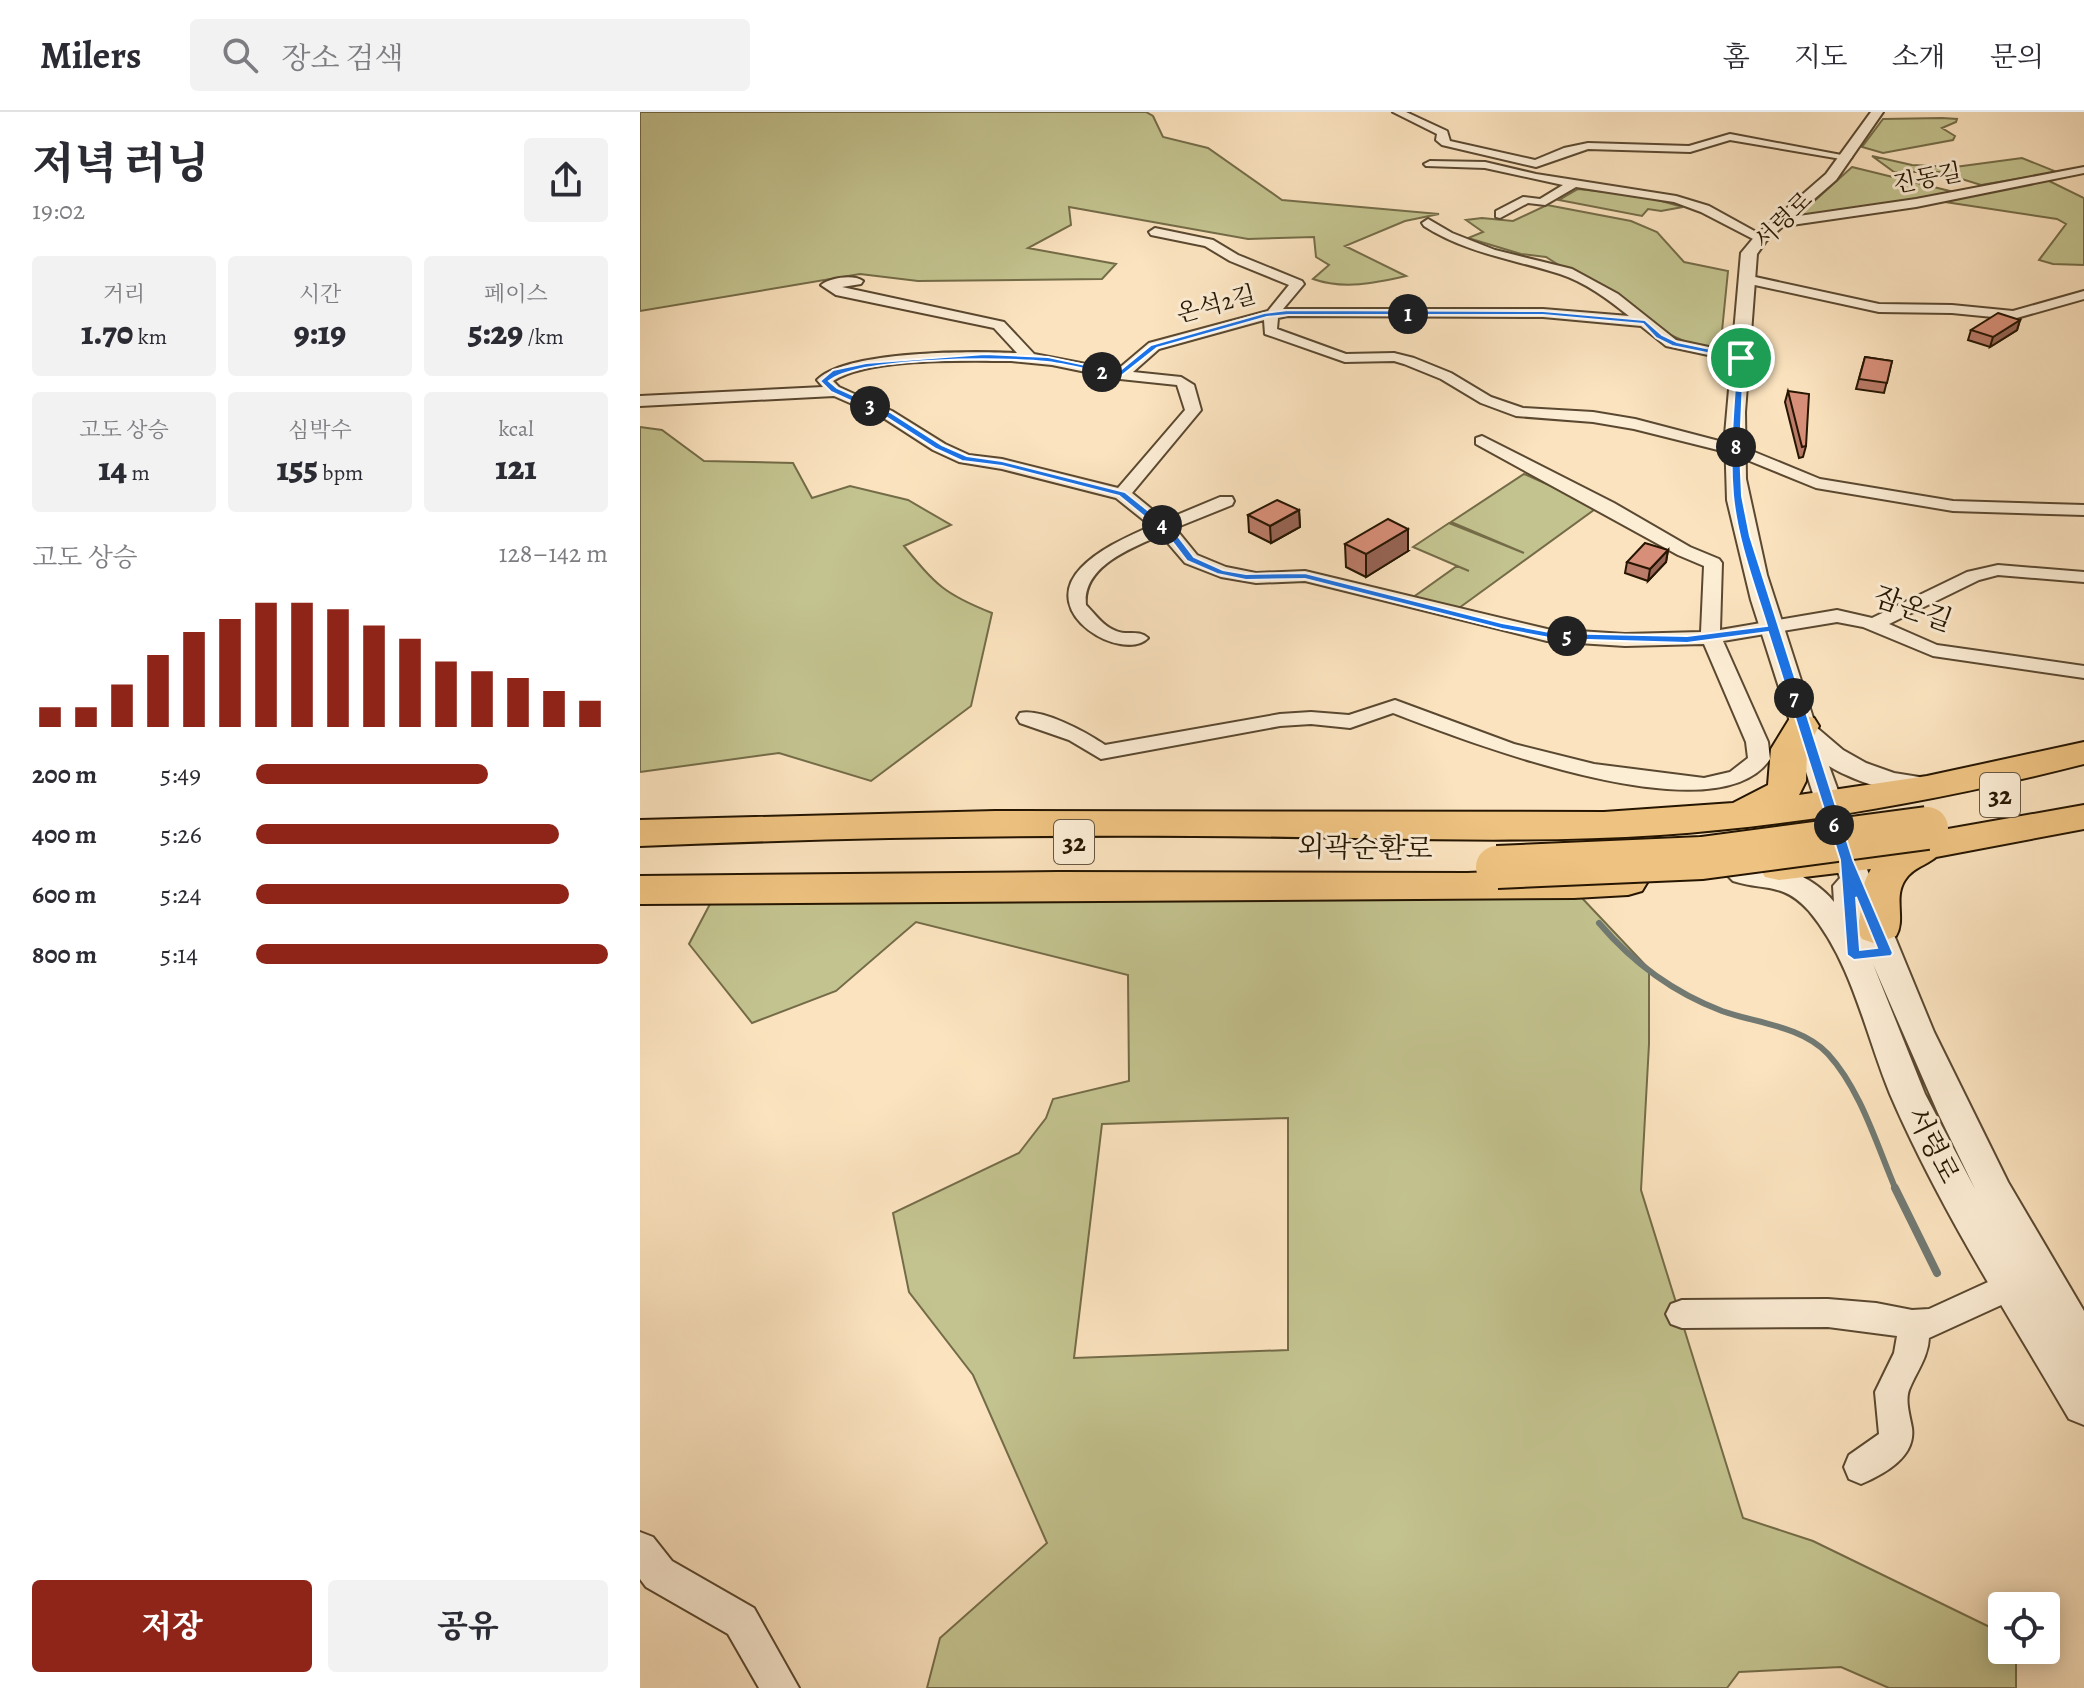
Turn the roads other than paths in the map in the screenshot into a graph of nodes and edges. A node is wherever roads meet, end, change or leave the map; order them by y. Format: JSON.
{"nodes":[{"id":1,"x":1398,"y":112,"type":"edge"},
{"id":2,"x":1877,"y":112,"type":"edge"},
{"id":3,"x":1847,"y":157,"type":"junction"},
{"id":4,"x":1430,"y":164,"type":"dead end"},
{"id":5,"x":2084,"y":170,"type":"edge"},
{"id":6,"x":1574,"y":183,"type":"junction"},
{"id":7,"x":1500,"y":214,"type":"dead end"},
{"id":8,"x":1428,"y":223,"type":"dead end"},
{"id":9,"x":1778,"y":223,"type":"junction"},
{"id":10,"x":1155,"y":232,"type":"dead end"},
{"id":11,"x":1761,"y":238,"type":"junction"},
{"id":12,"x":1746,"y":279,"type":"junction"},
{"id":13,"x":856,"y":281,"type":"dead end"},
{"id":14,"x":2084,"y":295,"type":"edge"},
{"id":15,"x":1272,"y":314,"type":"junction"},
{"id":16,"x":1645,"y":322,"type":"junction"},
{"id":17,"x":1029,"y":357,"type":"junction"},
{"id":18,"x":1741,"y":358,"type":"junction"},
{"id":19,"x":1120,"y":375,"type":"junction"},
{"id":20,"x":836,"y":391,"type":"junction"},
{"id":21,"x":640,"y":401,"type":"edge"},
{"id":22,"x":1482,"y":441,"type":"dead end"},
{"id":23,"x":1736,"y":450,"type":"junction"},
{"id":24,"x":1122,"y":494,"type":"junction"},
{"id":25,"x":1226,"y":501,"type":"dead end"},
{"id":26,"x":2084,"y":510,"type":"edge"},
{"id":27,"x":1165,"y":528,"type":"junction"},
{"id":28,"x":2084,"y":577,"type":"edge"},
{"id":29,"x":1874,"y":624,"type":"junction"},
{"id":30,"x":1772,"y":629,"type":"junction"},
{"id":31,"x":1711,"y":637,"type":"junction"},
{"id":32,"x":1138,"y":638,"type":"dead end"},
{"id":33,"x":2084,"y":672,"type":"edge"},
{"id":34,"x":1027,"y":718,"type":"dead end"},
{"id":35,"x":1802,"y":726,"type":"junction"},
{"id":36,"x":2084,"y":753,"type":"edge"},
{"id":37,"x":2084,"y":776,"type":"edge"},
{"id":38,"x":2084,"y":797,"type":"edge"},
{"id":39,"x":1826,"y":803,"type":"junction"},
{"id":40,"x":1740,"y":813,"type":"junction"},
{"id":41,"x":2084,"y":817,"type":"edge"},
{"id":42,"x":1926,"y":818,"type":"junction"},
{"id":43,"x":640,"y":833,"type":"edge"},
{"id":44,"x":640,"y":840,"type":"edge"},
{"id":45,"x":1502,"y":859,"type":"junction"},
{"id":46,"x":1846,"y":860,"type":"junction"},
{"id":47,"x":1738,"y":871,"type":"junction"},
{"id":48,"x":640,"y":880,"type":"edge"},
{"id":49,"x":640,"y":890,"type":"edge"},
{"id":50,"x":1872,"y":946,"type":"junction"},
{"id":51,"x":2010,"y":1286,"type":"junction"},
{"id":52,"x":1682,"y":1314,"type":"dead end"},
{"id":53,"x":1912,"y":1325,"type":"junction"},
{"id":54,"x":2084,"y":1347,"type":"edge"},
{"id":55,"x":2084,"y":1405,"type":"edge"},
{"id":56,"x":1861,"y":1467,"type":"dead end"},
{"id":57,"x":640,"y":1550,"type":"edge"},
{"id":58,"x":780,"y":1688,"type":"edge"}],
"edges":[{"from":1,"to":3,"type":"street"},
{"from":2,"to":3,"type":"street","name":"서령로"},
{"from":3,"to":9,"type":"street","name":"서령로"},
{"from":4,"to":6,"type":"street"},
{"from":5,"to":9,"type":"street","name":"진동길"},
{"from":6,"to":7,"type":"street"},
{"from":6,"to":11,"type":"street"},
{"from":8,"to":16,"type":"street"},
{"from":9,"to":11,"type":"street","name":"서령로"},
{"from":10,"to":15,"type":"street"},
{"from":11,"to":12,"type":"street","name":"서령로"},
{"from":12,"to":14,"type":"street"},
{"from":12,"to":18,"type":"street","name":"서령로"},
{"from":13,"to":17,"type":"street"},
{"from":15,"to":16,"type":"street","name":"온석2길"},
{"from":15,"to":19,"type":"street","name":"온석2길"},
{"from":15,"to":23,"type":"street"},
{"from":16,"to":18,"type":"street","name":"온석2길"},
{"from":17,"to":19,"type":"street"},
{"from":17,"to":20,"type":"street"},
{"from":18,"to":23,"type":"street","name":"서령로"},
{"from":19,"to":24,"type":"street"},
{"from":20,"to":21,"type":"street"},
{"from":20,"to":24,"type":"street"},
{"from":22,"to":31,"type":"street"},
{"from":23,"to":26,"type":"street"},
{"from":23,"to":30,"type":"street","name":"서령로"},
{"from":24,"to":27,"type":"street"},
{"from":25,"to":27,"type":"street"},
{"from":27,"to":31,"type":"street"},
{"from":27,"to":32,"type":"street"},
{"from":28,"to":29,"type":"street"},
{"from":29,"to":30,"type":"street","name":"잠온길"},
{"from":29,"to":33,"type":"street","name":"잠온길"},
{"from":30,"to":31,"type":"street"},
{"from":30,"to":35,"type":"street","name":"서령로"},
{"from":31,"to":34,"type":"street"},
{"from":35,"to":39,"type":"street","name":"서령로"},
{"from":35,"to":40,"type":"highway"},
{"from":35,"to":42,"type":"street"},
{"from":36,"to":42,"type":"highway"},
{"from":37,"to":42,"type":"highway","name":"외곽순환로","number":"32"},
{"from":38,"to":42,"type":"highway","name":"외곽순환로","number":"32"},
{"from":39,"to":40,"type":"highway"},
{"from":39,"to":42,"type":"highway"},
{"from":39,"to":46,"type":"street","name":"서령로"},
{"from":40,"to":43,"type":"highway"},
{"from":41,"to":42,"type":"highway"},
{"from":42,"to":45,"type":"highway","name":"외곽순환로","number":"32","bridge":true},
{"from":42,"to":46,"type":"highway"},
{"from":42,"to":50,"type":"highway"},
{"from":44,"to":45,"type":"highway","name":"외곽순환로","number":"32"},
{"from":45,"to":48,"type":"highway","name":"외곽순환로","number":"32"},
{"from":46,"to":47,"type":"highway"},
{"from":46,"to":50,"type":"street","name":"서령로"},
{"from":47,"to":49,"type":"highway"},
{"from":47,"to":50,"type":"street"},
{"from":50,"to":51,"type":"street","name":"서령로"},
{"from":50,"to":54,"type":"street","name":"서령로"},
{"from":51,"to":53,"type":"street"},
{"from":51,"to":55,"type":"street","name":"서령로"},
{"from":52,"to":53,"type":"street"},
{"from":53,"to":56,"type":"street"},
{"from":57,"to":58,"type":"street"}]}
